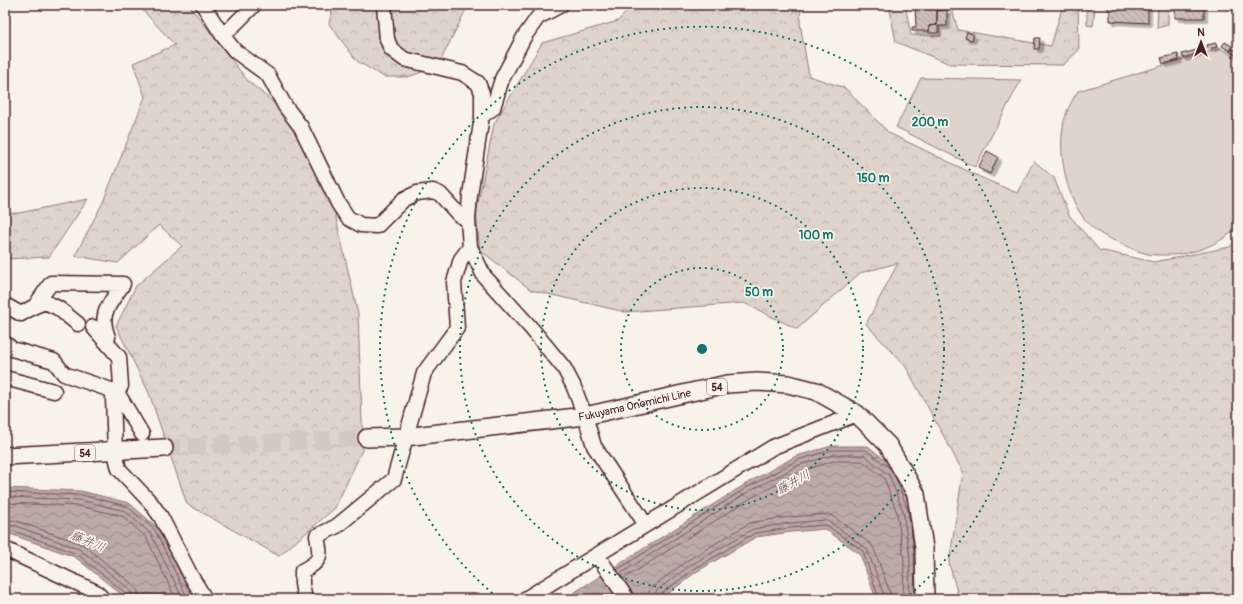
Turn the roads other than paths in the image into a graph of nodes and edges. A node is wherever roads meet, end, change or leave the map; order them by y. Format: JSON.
{"nodes":[{"id":1,"x":203,"y":5,"type":"edge"},
{"id":2,"x":254,"y":5,"type":"edge"},
{"id":3,"x":384,"y":5,"type":"edge"},
{"id":4,"x":561,"y":5,"type":"edge"},
{"id":5,"x":223,"y":36,"type":"junction"},
{"id":6,"x":482,"y":116,"type":"junction"},
{"id":7,"x":468,"y":220,"type":"junction"},
{"id":8,"x":470,"y":247,"type":"junction"},
{"id":9,"x":5,"y":305,"type":"edge"},
{"id":10,"x":35,"y":306,"type":"junction"},
{"id":11,"x":78,"y":324,"type":"dead end"},
{"id":12,"x":93,"y":328,"type":"dead end"},
{"id":13,"x":106,"y":342,"type":"junction"},
{"id":14,"x":5,"y":343,"type":"edge"},
{"id":15,"x":5,"y":378,"type":"edge"},
{"id":16,"x":54,"y":391,"type":"dead end"},
{"id":17,"x":117,"y":392,"type":"junction"},
{"id":18,"x":857,"y":414,"type":"junction"},
{"id":19,"x":585,"y":416,"type":"junction"},
{"id":20,"x":142,"y":434,"type":"dead end"},
{"id":21,"x":406,"y":437,"type":"junction"},
{"id":22,"x":368,"y":438,"type":"tunnel mouth"},
{"id":23,"x":164,"y":448,"type":"tunnel mouth"},
{"id":24,"x":116,"y":452,"type":"junction"},
{"id":25,"x":5,"y":456,"type":"edge"},
{"id":26,"x":646,"y":525,"type":"junction"},
{"id":27,"x":5,"y":549,"type":"edge"},
{"id":28,"x":599,"y":558,"type":"junction"},
{"id":29,"x":103,"y":599,"type":"edge"},
{"id":30,"x":205,"y":599,"type":"edge"},
{"id":31,"x":305,"y":599,"type":"edge"},
{"id":32,"x":525,"y":599,"type":"edge"},
{"id":33,"x":627,"y":599,"type":"edge"},
{"id":34,"x":925,"y":599,"type":"edge"}],
"edges":[{"from":1,"to":5,"type":"street"},
{"from":2,"to":5,"type":"street"},
{"from":3,"to":6,"type":"street"},
{"from":4,"to":6,"type":"street"},
{"from":5,"to":7,"type":"street"},
{"from":6,"to":7,"type":"street"},
{"from":7,"to":8,"type":"street"},
{"from":8,"to":19,"type":"street"},
{"from":8,"to":21,"type":"street"},
{"from":9,"to":10,"type":"street"},
{"from":10,"to":11,"type":"street"},
{"from":10,"to":13,"type":"street"},
{"from":12,"to":13,"type":"street"},
{"from":13,"to":17,"type":"street"},
{"from":14,"to":17,"type":"street"},
{"from":15,"to":16,"type":"street"},
{"from":17,"to":20,"type":"street"},
{"from":17,"to":24,"type":"street"},
{"from":18,"to":19,"type":"main road","name":"Fukuyama Onomichi Line","number":"54"},
{"from":18,"to":26,"type":"street"},
{"from":18,"to":34,"type":"main road","name":"Fukuyama Onomichi Line","number":"54"},
{"from":19,"to":21,"type":"main road","name":"Fukuyama Onomichi Line","number":"54"},
{"from":19,"to":26,"type":"street"},
{"from":21,"to":22,"type":"main road","name":"Fukuyama Onomichi Line","number":"54"},
{"from":21,"to":31,"type":"street"},
{"from":23,"to":24,"type":"main road","number":"54"},
{"from":24,"to":25,"type":"main road","number":"54"},
{"from":24,"to":30,"type":"street"},
{"from":26,"to":28,"type":"street"},
{"from":27,"to":29,"type":"street"},
{"from":28,"to":32,"type":"street"},
{"from":28,"to":33,"type":"street"}]}
